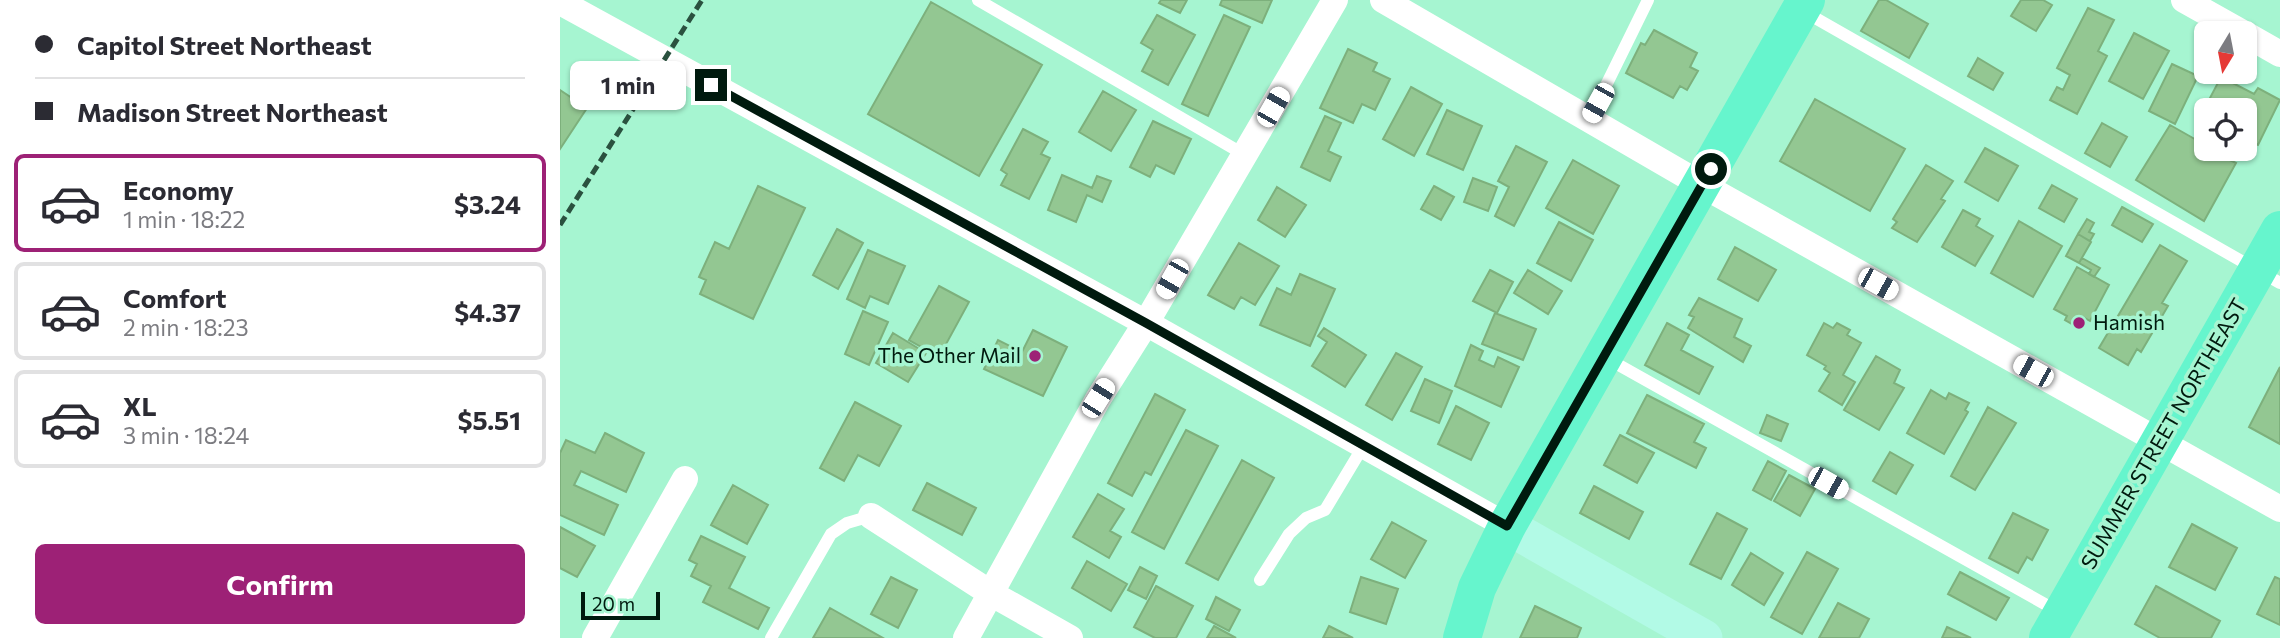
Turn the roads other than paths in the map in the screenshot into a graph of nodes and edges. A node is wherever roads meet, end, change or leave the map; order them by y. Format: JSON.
{"nodes":[{"id":1,"x":978,"y":0,"type":"edge"},
{"id":2,"x":1335,"y":0,"type":"edge"},
{"id":3,"x":1383,"y":0,"type":"edge"},
{"id":4,"x":1648,"y":0,"type":"edge"},
{"id":5,"x":2184,"y":0,"type":"edge"},
{"id":6,"x":560,"y":2,"type":"edge"},
{"id":7,"x":1797,"y":3,"type":"edge"},
{"id":8,"x":2221,"y":21,"type":"edge"},
{"id":9,"x":2258,"y":42,"type":"edge"},
{"id":10,"x":2280,"y":54,"type":"edge"},
{"id":11,"x":1590,"y":118,"type":"junction"},
{"id":12,"x":1245,"y":155,"type":"junction"},
{"id":13,"x":1702,"y":185,"type":"junction"},
{"id":14,"x":2280,"y":230,"type":"edge"},
{"id":15,"x":2269,"y":277,"type":"edge"},
{"id":16,"x":1146,"y":323,"type":"junction"},
{"id":17,"x":1605,"y":357,"type":"junction"},
{"id":18,"x":2160,"y":442,"type":"junction"},
{"id":19,"x":1364,"y":445,"type":"junction"},
{"id":20,"x":685,"y":479,"type":"dead end"},
{"id":21,"x":2280,"y":509,"type":"edge"},
{"id":22,"x":871,"y":516,"type":"joint"},
{"id":23,"x":1507,"y":526,"type":"junction"},
{"id":24,"x":1260,"y":580,"type":"dead end"},
{"id":25,"x":992,"y":594,"type":"junction"},
{"id":26,"x":2055,"y":626,"type":"edge"},
{"id":27,"x":1055,"y":635,"type":"edge"},
{"id":28,"x":595,"y":638,"type":"edge"},
{"id":29,"x":771,"y":638,"type":"edge"},
{"id":30,"x":966,"y":638,"type":"edge"},
{"id":31,"x":1462,"y":638,"type":"edge"},
{"id":32,"x":1704,"y":638,"type":"edge"}],
"edges":[{"from":1,"to":12,"type":"lane"},
{"from":2,"to":12,"type":"street"},
{"from":3,"to":11,"type":"street"},
{"from":4,"to":11,"type":"lane"},
{"from":5,"to":8,"type":"street"},
{"from":6,"to":16,"type":"street"},
{"from":7,"to":13,"type":"main road"},
{"from":7,"to":15,"type":"lane"},
{"from":9,"to":10,"type":"street"},
{"from":11,"to":13,"type":"street"},
{"from":12,"to":16,"type":"street"},
{"from":13,"to":17,"type":"main road"},
{"from":13,"to":18,"type":"street"},
{"from":14,"to":15,"type":"main road","name":"SUMMER STREET NORTHEAST"},
{"from":15,"to":18,"type":"main road","name":"SUMMER STREET NORTHEAST"},
{"from":16,"to":19,"type":"street"},
{"from":16,"to":25,"type":"street"},
{"from":17,"to":23,"type":"main road"},
{"from":17,"to":26,"type":"lane"},
{"from":18,"to":21,"type":"street"},
{"from":18,"to":26,"type":"main road","name":"SUMMER STREET NORTHEAST"},
{"from":19,"to":23,"type":"street"},
{"from":19,"to":24,"type":"lane"},
{"from":20,"to":28,"type":"street"},
{"from":22,"to":25,"type":"street"},
{"from":22,"to":29,"type":"lane"},
{"from":23,"to":31,"type":"main road"},
{"from":23,"to":32,"type":"street"},
{"from":25,"to":27,"type":"street"},
{"from":25,"to":30,"type":"street"}]}
